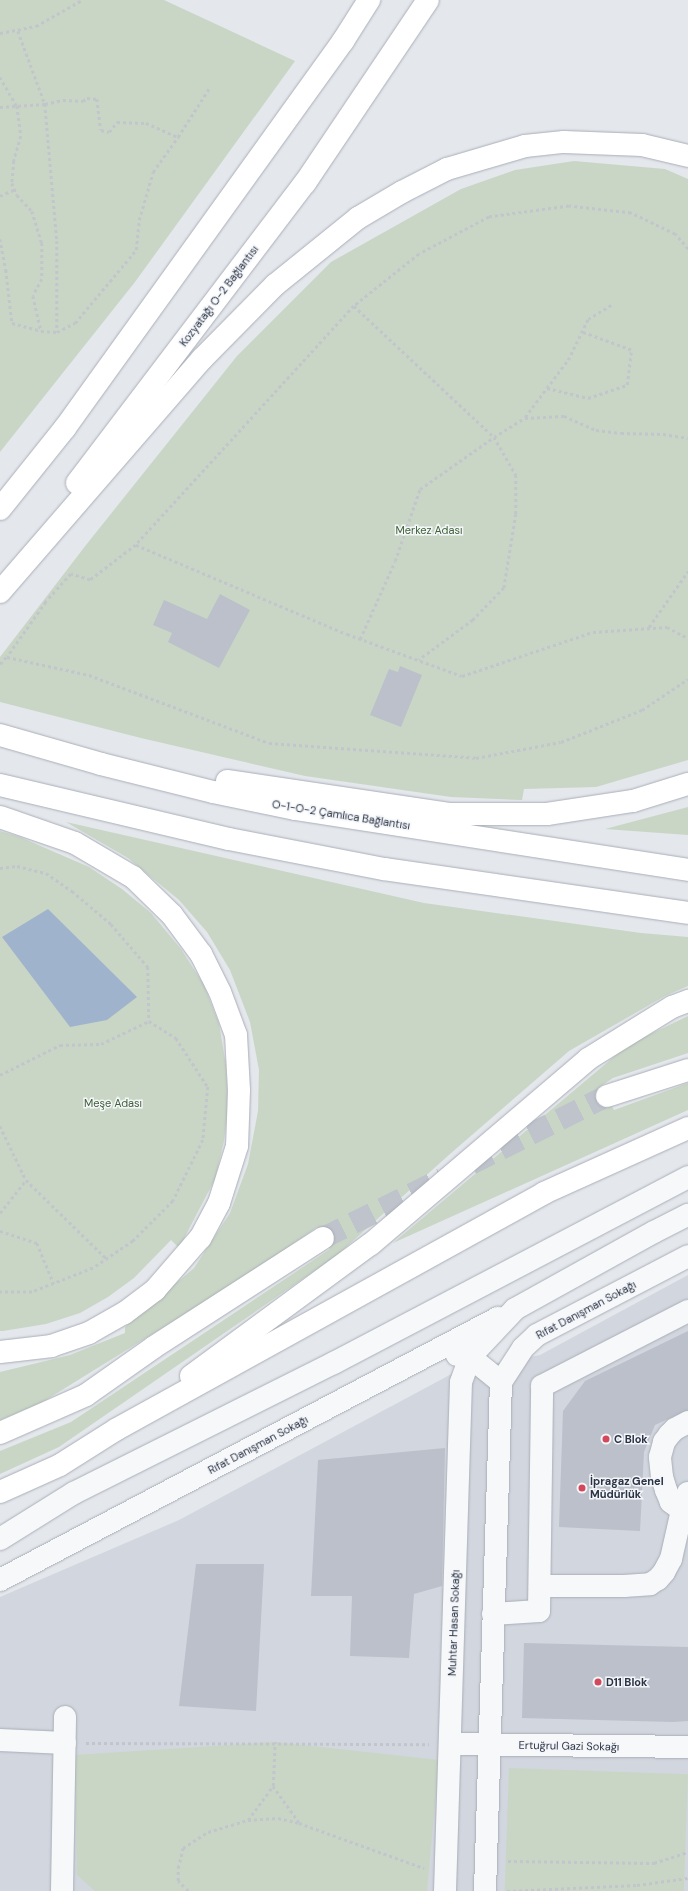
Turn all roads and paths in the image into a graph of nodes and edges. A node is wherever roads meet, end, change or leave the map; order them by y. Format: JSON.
{"nodes":[{"id":1,"x":82,"y":0,"type":"edge"},
{"id":2,"x":369,"y":0,"type":"edge"},
{"id":3,"x":428,"y":0,"type":"edge"},
{"id":4,"x":18,"y":31,"type":"junction"},
{"id":5,"x":0,"y":33,"type":"edge"},
{"id":6,"x":0,"y":77,"type":"edge"},
{"id":7,"x":210,"y":87,"type":"dead end"},
{"id":8,"x":45,"y":104,"type":"junction"},
{"id":9,"x":17,"y":106,"type":"junction"},
{"id":10,"x":0,"y":107,"type":"edge"},
{"id":11,"x":178,"y":137,"type":"junction"},
{"id":12,"x":688,"y":156,"type":"edge"},
{"id":13,"x":15,"y":189,"type":"junction"},
{"id":14,"x":0,"y":196,"type":"edge"},
{"id":15,"x":0,"y":240,"type":"edge"},
{"id":16,"x":688,"y":248,"type":"edge"},
{"id":17,"x":613,"y":304,"type":"dead end"},
{"id":18,"x":354,"y":306,"type":"junction"},
{"id":19,"x":41,"y":331,"type":"junction"},
{"id":20,"x":57,"y":332,"type":"junction"},
{"id":21,"x":582,"y":332,"type":"junction"},
{"id":22,"x":547,"y":388,"type":"junction"},
{"id":23,"x":525,"y":418,"type":"junction"},
{"id":24,"x":494,"y":437,"type":"junction"},
{"id":25,"x":688,"y":438,"type":"edge"},
{"id":26,"x":0,"y":509,"type":"edge"},
{"id":27,"x":136,"y":545,"type":"junction"},
{"id":28,"x":688,"y":571,"type":"edge"},
{"id":29,"x":0,"y":584,"type":"edge"},
{"id":30,"x":0,"y":592,"type":"edge"},
{"id":31,"x":649,"y":628,"type":"junction"},
{"id":32,"x":688,"y":638,"type":"edge"},
{"id":33,"x":360,"y":639,"type":"junction"},
{"id":34,"x":6,"y":657,"type":"junction"},
{"id":35,"x":419,"y":660,"type":"junction"},
{"id":36,"x":0,"y":664,"type":"edge"},
{"id":37,"x":688,"y":679,"type":"edge"},
{"id":38,"x":0,"y":733,"type":"edge"},
{"id":39,"x":688,"y":784,"type":"edge"},
{"id":40,"x":0,"y":785,"type":"edge"},
{"id":41,"x":0,"y":817,"type":"edge"},
{"id":42,"x":0,"y":868,"type":"edge"},
{"id":43,"x":688,"y":870,"type":"edge"},
{"id":44,"x":688,"y":913,"type":"edge"},
{"id":45,"x":688,"y":1002,"type":"edge"},
{"id":46,"x":149,"y":1021,"type":"junction"},
{"id":47,"x":688,"y":1070,"type":"edge"},
{"id":48,"x":0,"y":1075,"type":"edge"},
{"id":49,"x":607,"y":1096,"type":"tunnel mouth"},
{"id":50,"x":0,"y":1126,"type":"edge"},
{"id":51,"x":688,"y":1128,"type":"edge"},
{"id":52,"x":688,"y":1177,"type":"edge"},
{"id":53,"x":26,"y":1180,"type":"junction"},
{"id":54,"x":0,"y":1213,"type":"edge"},
{"id":55,"x":688,"y":1216,"type":"edge"},
{"id":56,"x":0,"y":1231,"type":"edge"},
{"id":57,"x":323,"y":1238,"type":"tunnel mouth"},
{"id":58,"x":688,"y":1256,"type":"edge"},
{"id":59,"x":107,"y":1259,"type":"junction"},
{"id":60,"x":54,"y":1284,"type":"junction"},
{"id":61,"x":0,"y":1292,"type":"edge"},
{"id":62,"x":515,"y":1309,"type":"junction"},
{"id":63,"x":688,"y":1311,"type":"edge"},
{"id":64,"x":0,"y":1352,"type":"edge"},
{"id":65,"x":434,"y":1352,"type":"junction"},
{"id":66,"x":470,"y":1357,"type":"junction"},
{"id":67,"x":501,"y":1382,"type":"junction"},
{"id":68,"x":688,"y":1422,"type":"edge"},
{"id":69,"x":117,"y":1429,"type":"junction"},
{"id":70,"x":0,"y":1433,"type":"edge"},
{"id":71,"x":0,"y":1492,"type":"edge"},
{"id":72,"x":685,"y":1502,"type":"edge"},
{"id":73,"x":0,"y":1539,"type":"edge"},
{"id":74,"x":0,"y":1580,"type":"edge"},
{"id":75,"x":540,"y":1586,"type":"junction"},
{"id":76,"x":493,"y":1614,"type":"junction"},
{"id":77,"x":65,"y":1717,"type":"dead end"},
{"id":78,"x":0,"y":1740,"type":"edge"},
{"id":79,"x":275,"y":1742,"type":"junction"},
{"id":80,"x":65,"y":1743,"type":"junction"},
{"id":81,"x":450,"y":1744,"type":"junction"},
{"id":82,"x":489,"y":1745,"type":"junction"},
{"id":83,"x":688,"y":1747,"type":"edge"},
{"id":84,"x":274,"y":1786,"type":"junction"},
{"id":85,"x":248,"y":1820,"type":"junction"},
{"id":86,"x":299,"y":1823,"type":"junction"},
{"id":87,"x":688,"y":1852,"type":"edge"},
{"id":88,"x":486,"y":1860,"type":"junction"},
{"id":89,"x":426,"y":1868,"type":"dead end"},
{"id":90,"x":688,"y":1878,"type":"edge"},
{"id":91,"x":62,"y":1891,"type":"edge"},
{"id":92,"x":188,"y":1891,"type":"edge"},
{"id":93,"x":445,"y":1891,"type":"edge"},
{"id":94,"x":485,"y":1891,"type":"edge"},
{"id":95,"x":505,"y":1891,"type":"edge"}],
"edges":[{"from":1,"to":4,"type":"path"},
{"from":2,"to":26,"type":"highway"},
{"from":3,"to":29,"type":"highway","name":"Kozyatağı O-2 Bağlantısı"},
{"from":4,"to":5,"type":"path"},
{"from":4,"to":8,"type":"path"},
{"from":6,"to":9,"type":"path"},
{"from":7,"to":11,"type":"path"},
{"from":8,"to":9,"type":"path"},
{"from":8,"to":11,"type":"path"},
{"from":8,"to":20,"type":"path"},
{"from":9,"to":10,"type":"path"},
{"from":9,"to":13,"type":"path"},
{"from":11,"to":20,"type":"path"},
{"from":12,"to":30,"type":"highway"},
{"from":13,"to":14,"type":"path"},
{"from":13,"to":19,"type":"path"},
{"from":15,"to":19,"type":"path"},
{"from":16,"to":18,"type":"path"},
{"from":17,"to":21,"type":"path"},
{"from":18,"to":24,"type":"path"},
{"from":18,"to":27,"type":"path"},
{"from":19,"to":20,"type":"path"},
{"from":21,"to":22,"type":"path"},
{"from":21,"to":22,"type":"path"},
{"from":22,"to":23,"type":"path"},
{"from":23,"to":24,"type":"path"},
{"from":23,"to":25,"type":"path"},
{"from":24,"to":33,"type":"path"},
{"from":24,"to":35,"type":"path"},
{"from":27,"to":33,"type":"path"},
{"from":27,"to":34,"type":"path"},
{"from":28,"to":31,"type":"path"},
{"from":31,"to":32,"type":"path"},
{"from":31,"to":35,"type":"path"},
{"from":33,"to":35,"type":"path"},
{"from":34,"to":36,"type":"path"},
{"from":34,"to":37,"type":"path"},
{"from":38,"to":39,"type":"highway"},
{"from":38,"to":43,"type":"highway","name":"O-1-O-2 Çamlıca Bağlantısı"},
{"from":40,"to":44,"type":"highway"},
{"from":41,"to":64,"type":"highway"},
{"from":42,"to":46,"type":"path"},
{"from":45,"to":69,"type":"highway"},
{"from":46,"to":48,"type":"path"},
{"from":46,"to":59,"type":"path"},
{"from":47,"to":49,"type":"highway"},
{"from":50,"to":53,"type":"path"},
{"from":51,"to":69,"type":"highway"},
{"from":52,"to":73,"type":"street"},
{"from":53,"to":54,"type":"path"},
{"from":53,"to":59,"type":"path"},
{"from":55,"to":62,"type":"street","name":"Rıfat Danışman Sokağı"},
{"from":56,"to":60,"type":"path"},
{"from":57,"to":70,"type":"highway"},
{"from":58,"to":67,"type":"street","name":"Rıfat Danışman Sokağı"},
{"from":59,"to":60,"type":"path"},
{"from":60,"to":61,"type":"path"},
{"from":62,"to":65,"type":"street","name":"Rıfat Danışman Sokağı"},
{"from":62,"to":66,"type":"street","name":"Rıfat Danışman Sokağı"},
{"from":63,"to":75,"type":"street"},
{"from":65,"to":66,"type":"street"},
{"from":65,"to":74,"type":"street","name":"Rıfat Danışman Sokağı"},
{"from":66,"to":67,"type":"street"},
{"from":66,"to":81,"type":"street","name":"Muhtar Hasan Sokağı"},
{"from":67,"to":76,"type":"street"},
{"from":68,"to":72,"type":"street"},
{"from":69,"to":71,"type":"highway"},
{"from":72,"to":75,"type":"street"},
{"from":75,"to":76,"type":"street"},
{"from":76,"to":82,"type":"street"},
{"from":77,"to":80,"type":"street"},
{"from":78,"to":80,"type":"street"},
{"from":79,"to":80,"type":"path"},
{"from":79,"to":81,"type":"path"},
{"from":79,"to":84,"type":"path"},
{"from":80,"to":91,"type":"street"},
{"from":81,"to":82,"type":"street","name":"Ertuğrul Gazi Sokağı"},
{"from":81,"to":93,"type":"street","name":"Muhtar Hasan Sokağı"},
{"from":82,"to":83,"type":"street","name":"Ertuğrul Gazi Sokağı"},
{"from":82,"to":88,"type":"street"},
{"from":84,"to":85,"type":"path"},
{"from":84,"to":86,"type":"path"},
{"from":85,"to":86,"type":"path"},
{"from":85,"to":92,"type":"path"},
{"from":86,"to":89,"type":"path"},
{"from":87,"to":88,"type":"path"},
{"from":88,"to":94,"type":"street"},
{"from":90,"to":95,"type":"path"}]}
